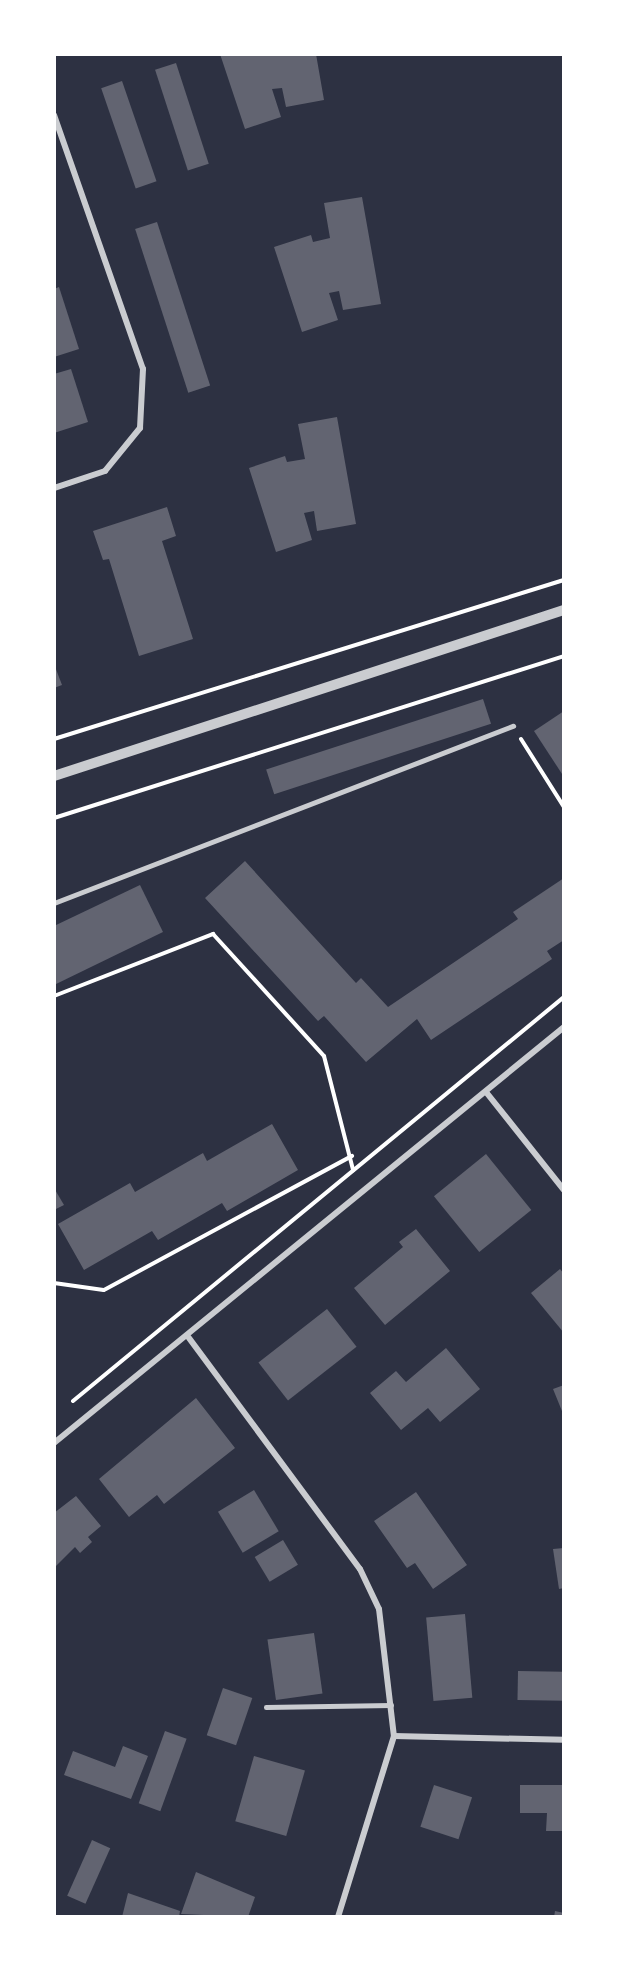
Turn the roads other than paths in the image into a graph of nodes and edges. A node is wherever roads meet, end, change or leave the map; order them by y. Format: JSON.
{"nodes":[{"id":1,"x":54,"y":115,"type":"edge"},
{"id":2,"x":54,"y":488,"type":"edge"},
{"id":3,"x":564,"y":610,"type":"edge"},
{"id":4,"x":513,"y":726,"type":"road end"},
{"id":5,"x":54,"y":776,"type":"edge"},
{"id":6,"x":54,"y":903,"type":"edge"},
{"id":7,"x":564,"y":1027,"type":"edge"},
{"id":8,"x":486,"y":1092,"type":"junction"},
{"id":9,"x":564,"y":1190,"type":"edge"},
{"id":10,"x":189,"y":1338,"type":"junction"},
{"id":11,"x":54,"y":1443,"type":"edge"},
{"id":12,"x":391,"y":1705,"type":"junction"},
{"id":13,"x":266,"y":1707,"type":"dead end"},
{"id":14,"x":394,"y":1736,"type":"junction"},
{"id":15,"x":564,"y":1740,"type":"edge"},
{"id":16,"x":339,"y":1917,"type":"edge"}],
"edges":[{"from":1,"to":2,"type":"street"},
{"from":3,"to":5,"type":"street"},
{"from":4,"to":6,"type":"lane"},
{"from":7,"to":8,"type":"street"},
{"from":8,"to":9,"type":"street"},
{"from":8,"to":10,"type":"street"},
{"from":10,"to":11,"type":"street"},
{"from":10,"to":12,"type":"street"},
{"from":12,"to":13,"type":"lane"},
{"from":12,"to":14,"type":"street"},
{"from":14,"to":15,"type":"street"},
{"from":14,"to":16,"type":"street"}]}
